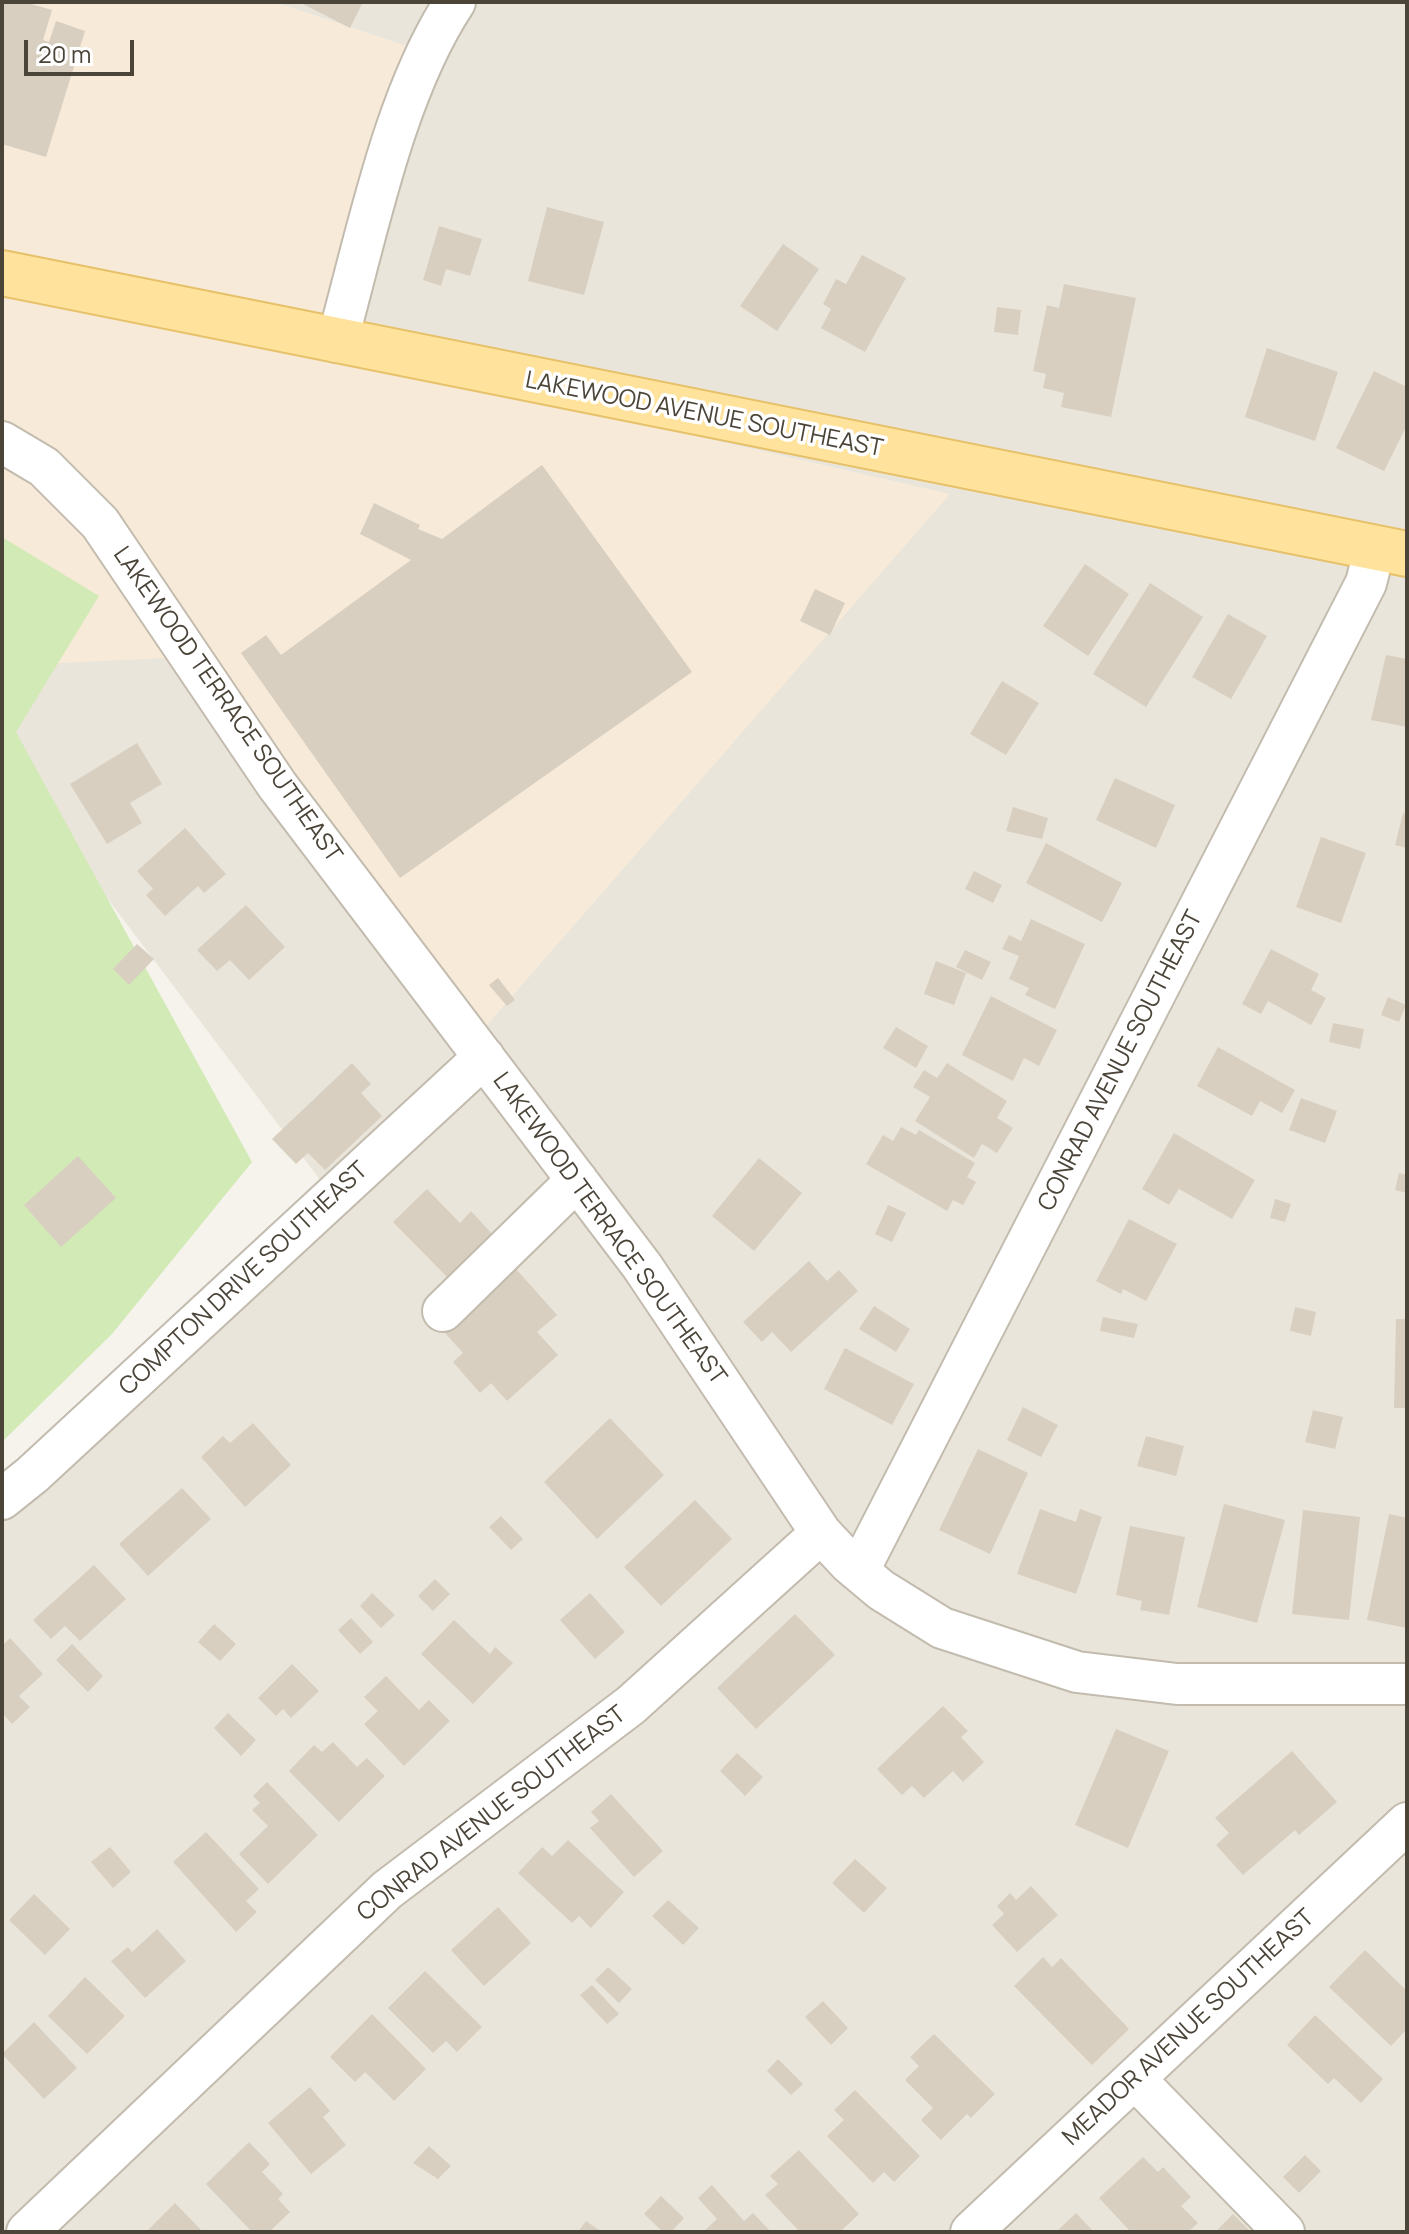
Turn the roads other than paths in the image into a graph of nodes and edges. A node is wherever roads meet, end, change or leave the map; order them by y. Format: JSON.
{"nodes":[{"id":1,"x":455,"y":2,"type":"edge"},
{"id":2,"x":2,"y":273,"type":"edge"},
{"id":3,"x":337,"y":342,"type":"junction"},
{"id":4,"x":2,"y":442,"type":"edge"},
{"id":5,"x":1391,"y":551,"type":"edge"},
{"id":6,"x":484,"y":1057,"type":"junction"},
{"id":7,"x":577,"y":1180,"type":"junction"},
{"id":8,"x":443,"y":1311,"type":"dead end"},
{"id":9,"x":2,"y":1499,"type":"edge"},
{"id":10,"x":821,"y":1533,"type":"junction"},
{"id":11,"x":859,"y":1570,"type":"junction"},
{"id":12,"x":1407,"y":1684,"type":"edge"},
{"id":13,"x":1407,"y":1823,"type":"edge"},
{"id":14,"x":1135,"y":2079,"type":"junction"},
{"id":15,"x":27,"y":2232,"type":"edge"},
{"id":16,"x":971,"y":2232,"type":"edge"},
{"id":17,"x":1284,"y":2232,"type":"edge"}],
"edges":[{"from":1,"to":3,"type":"street"},
{"from":2,"to":3,"type":"main road","name":"LAKEWOOD AVENUE SOUTHEAST"},
{"from":3,"to":5,"type":"main road","name":"LAKEWOOD AVENUE SOUTHEAST"},
{"from":4,"to":6,"type":"street","name":"LAKEWOOD TERRACE SOUTHEAST"},
{"from":5,"to":11,"type":"street","name":"CONRAD AVENUE SOUTHEAST"},
{"from":6,"to":7,"type":"street","name":"LAKEWOOD TERRACE SOUTHEAST"},
{"from":6,"to":9,"type":"street","name":"COMPTON DRIVE SOUTHEAST"},
{"from":7,"to":8,"type":"street"},
{"from":7,"to":10,"type":"street","name":"LAKEWOOD TERRACE SOUTHEAST"},
{"from":10,"to":11,"type":"street","name":"LAKEWOOD TERRACE SOUTHEAST"},
{"from":10,"to":15,"type":"street","name":"CONRAD AVENUE SOUTHEAST"},
{"from":11,"to":12,"type":"street","name":"LAKEWOOD TERRACE SOUTHEAST"},
{"from":13,"to":14,"type":"street","name":"MEADOR AVENUE SOUTHEAST"},
{"from":14,"to":16,"type":"street","name":"MEADOR AVENUE SOUTHEAST"},
{"from":14,"to":17,"type":"street"}]}
